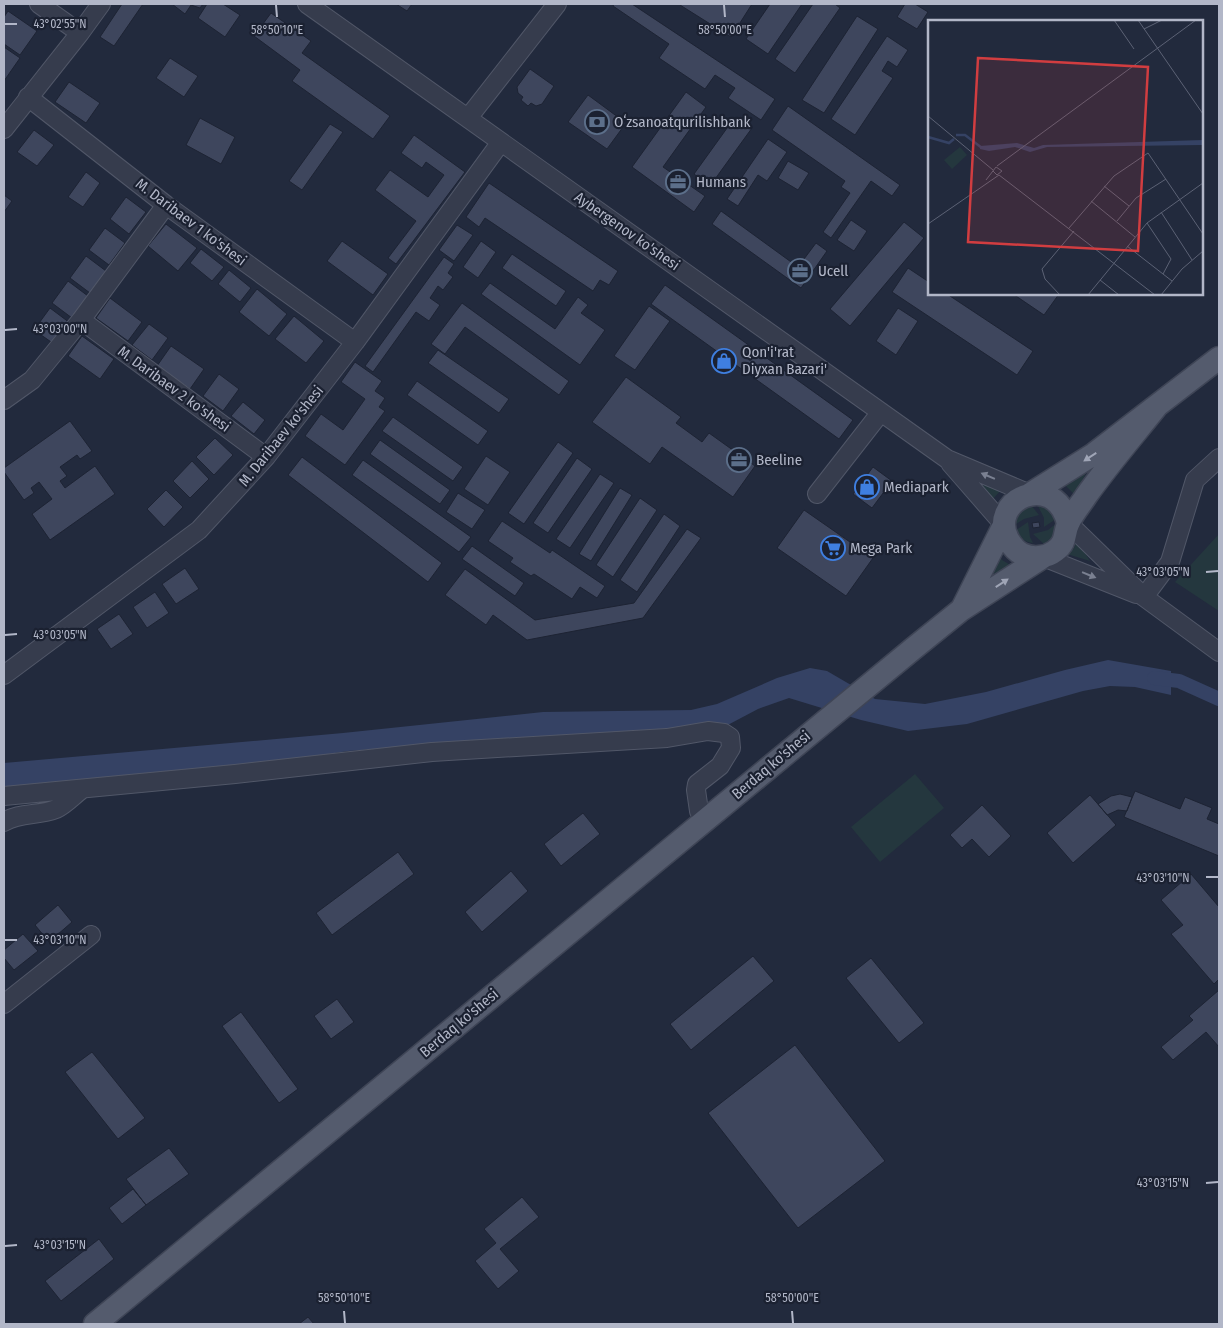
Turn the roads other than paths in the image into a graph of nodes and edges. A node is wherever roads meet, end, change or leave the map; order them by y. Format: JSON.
{"nodes":[{"id":1,"x":40,"y":4,"type":"edge"},
{"id":2,"x":101,"y":4,"type":"edge"},
{"id":3,"x":307,"y":4,"type":"edge"},
{"id":4,"x":557,"y":4,"type":"edge"},
{"id":5,"x":80,"y":33,"type":"junction"},
{"id":6,"x":28,"y":97,"type":"junction"},
{"id":7,"x":468,"y":118,"type":"junction"},
{"id":8,"x":4,"y":129,"type":"edge"},
{"id":9,"x":502,"y":142,"type":"junction"},
{"id":10,"x":166,"y":205,"type":"junction"},
{"id":11,"x":81,"y":320,"type":"junction"},
{"id":12,"x":355,"y":342,"type":"junction"},
{"id":13,"x":1219,"y":358,"type":"edge"},
{"id":14,"x":4,"y":400,"type":"edge"},
{"id":15,"x":1157,"y":406,"type":"junction"},
{"id":16,"x":881,"y":412,"type":"junction"},
{"id":17,"x":266,"y":458,"type":"junction"},
{"id":18,"x":947,"y":458,"type":"junction"},
{"id":19,"x":1219,"y":458,"type":"edge"},
{"id":20,"x":817,"y":494,"type":"dead end"},
{"id":21,"x":1030,"y":494,"type":"junction"},
{"id":22,"x":1068,"y":523,"type":"junction"},
{"id":23,"x":1004,"y":525,"type":"junction"},
{"id":24,"x":1043,"y":557,"type":"junction"},
{"id":25,"x":1144,"y":597,"type":"junction"},
{"id":26,"x":961,"y":610,"type":"junction"},
{"id":27,"x":1219,"y":652,"type":"edge"},
{"id":28,"x":4,"y":675,"type":"edge"},
{"id":29,"x":82,"y":789,"type":"junction"},
{"id":30,"x":4,"y":796,"type":"edge"},
{"id":31,"x":705,"y":820,"type":"junction"},
{"id":32,"x":4,"y":822,"type":"edge"},
{"id":33,"x":91,"y":935,"type":"dead end"},
{"id":34,"x":4,"y":1004,"type":"edge"},
{"id":35,"x":95,"y":1324,"type":"edge"}],
"edges":[{"from":1,"to":5,"type":"street"},
{"from":2,"to":5,"type":"street"},
{"from":3,"to":7,"type":"street","name":"Aybergenov ko'shesi"},
{"from":4,"to":7,"type":"street"},
{"from":5,"to":6,"type":"street"},
{"from":6,"to":8,"type":"street"},
{"from":6,"to":10,"type":"street","name":"M. Daribaev 1 ko'shesi"},
{"from":7,"to":9,"type":"street","name":"Aybergenov ko'shesi"},
{"from":9,"to":12,"type":"street","name":"M. Daribaev ko'shesi"},
{"from":9,"to":16,"type":"street","name":"Aybergenov ko'shesi"},
{"from":10,"to":11,"type":"street"},
{"from":10,"to":12,"type":"street","name":"M. Daribaev 1 ko'shesi"},
{"from":11,"to":14,"type":"street"},
{"from":11,"to":17,"type":"street","name":"M. Daribaev 2 ko'shesi"},
{"from":12,"to":17,"type":"street","name":"M. Daribaev ko'shesi"},
{"from":13,"to":15,"type":"main road"},
{"from":15,"to":21,"type":"main road","one_way":true},
{"from":15,"to":22,"type":"main road"},
{"from":16,"to":18,"type":"street","name":"Aybergenov ko'shesi"},
{"from":16,"to":20,"type":"street"},
{"from":17,"to":28,"type":"street","name":"M. Daribaev ko'shesi"},
{"from":21,"to":18,"type":"street","name":"Aybergenov ko'shesi","one_way":true},
{"from":18,"to":23,"type":"street","name":"Aybergenov ko'shesi"},
{"from":19,"to":25,"type":"street"},
{"from":21,"to":22,"type":"main road"},
{"from":21,"to":23,"type":"main road"},
{"from":22,"to":24,"type":"main road"},
{"from":22,"to":25,"type":"street"},
{"from":23,"to":24,"type":"main road"},
{"from":23,"to":26,"type":"main road"},
{"from":24,"to":25,"type":"street","one_way":true},
{"from":26,"to":24,"type":"main road","name":"Berdaq ko'shesi","one_way":true},
{"from":25,"to":27,"type":"street"},
{"from":26,"to":31,"type":"main road","name":"Berdaq ko'shesi"},
{"from":29,"to":30,"type":"street"},
{"from":29,"to":31,"type":"street"},
{"from":29,"to":32,"type":"street"},
{"from":31,"to":35,"type":"main road","name":"Berdaq ko'shesi"},
{"from":33,"to":34,"type":"street"}]}
